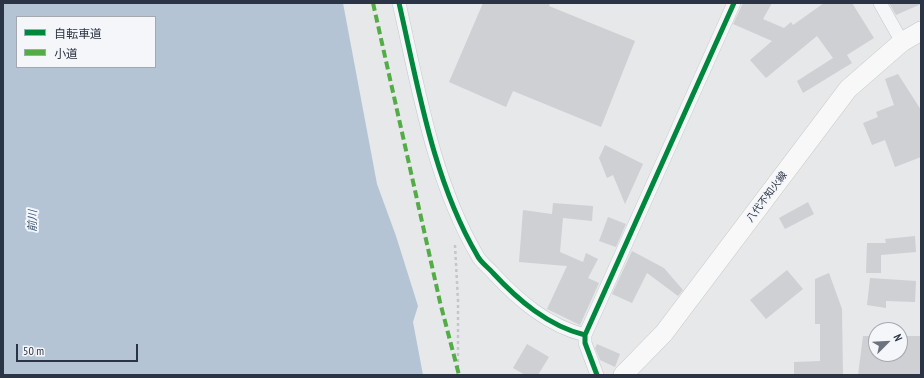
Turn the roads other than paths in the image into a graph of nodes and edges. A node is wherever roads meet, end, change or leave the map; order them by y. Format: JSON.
{"nodes":[{"id":1,"x":398,"y":3,"type":"edge"},
{"id":2,"x":734,"y":3,"type":"edge"},
{"id":3,"x":880,"y":3,"type":"edge"},
{"id":4,"x":921,"y":31,"type":"edge"},
{"id":5,"x":902,"y":42,"type":"junction"},
{"id":6,"x":585,"y":335,"type":"junction"},
{"id":7,"x":597,"y":375,"type":"edge"},
{"id":8,"x":623,"y":375,"type":"edge"}],
"edges":[{"from":1,"to":6,"type":"street"},
{"from":2,"to":6,"type":"street"},
{"from":3,"to":5,"type":"street"},
{"from":4,"to":5,"type":"main road","name":"八代不知火線"},
{"from":5,"to":8,"type":"main road","name":"八代不知火線"},
{"from":6,"to":7,"type":"street"}]}
